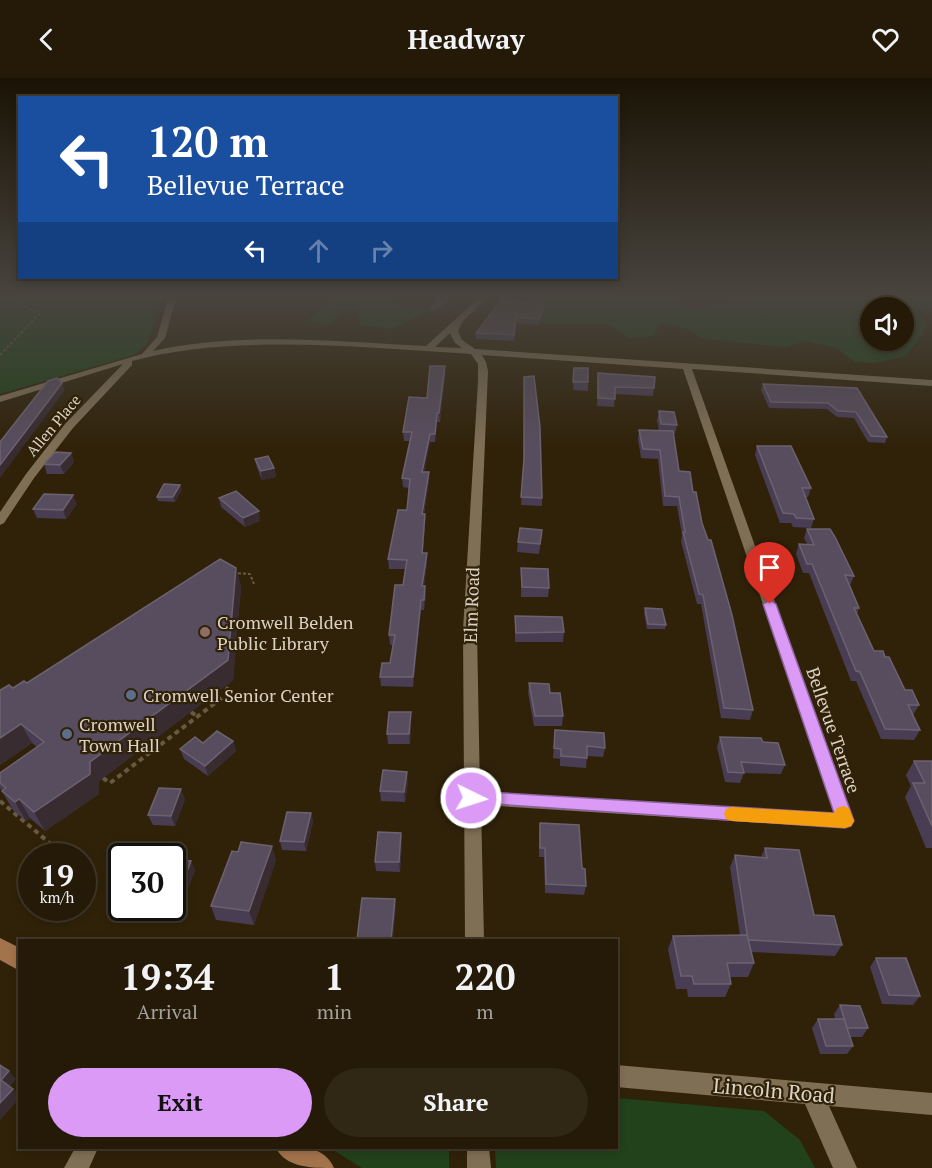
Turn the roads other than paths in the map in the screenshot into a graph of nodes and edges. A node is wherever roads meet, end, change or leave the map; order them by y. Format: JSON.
{"nodes":[{"id":1,"x":155,"y":346,"type":"edge"},
{"id":2,"x":196,"y":346,"type":"edge"},
{"id":3,"x":265,"y":346,"type":"edge"},
{"id":4,"x":339,"y":346,"type":"edge"},
{"id":5,"x":431,"y":346,"type":"edge"},
{"id":6,"x":464,"y":346,"type":"edge"},
{"id":7,"x":201,"y":347,"type":"junction"},
{"id":8,"x":428,"y":349,"type":"junction"},
{"id":9,"x":472,"y":352,"type":"junction"},
{"id":10,"x":139,"y":357,"type":"junction"},
{"id":11,"x":686,"y":365,"type":"junction"},
{"id":12,"x":932,"y":383,"type":"edge"},
{"id":13,"x":0,"y":399,"type":"edge"},
{"id":14,"x":0,"y":521,"type":"edge"},
{"id":15,"x":471,"y":798,"type":"junction"},
{"id":16,"x":474,"y":939,"type":"edge"},
{"id":17,"x":0,"y":948,"type":"edge"},
{"id":18,"x":18,"y":960,"type":"edge"},
{"id":19,"x":618,"y":1076,"type":"edge"},
{"id":20,"x":812,"y":1094,"type":"junction"},
{"id":21,"x":932,"y":1104,"type":"edge"},
{"id":22,"x":86,"y":1149,"type":"edge"},
{"id":23,"x":291,"y":1149,"type":"edge"},
{"id":24,"x":478,"y":1149,"type":"edge"},
{"id":25,"x":76,"y":1168,"type":"edge"},
{"id":26,"x":321,"y":1168,"type":"edge"},
{"id":27,"x":479,"y":1168,"type":"edge"},
{"id":28,"x":844,"y":1168,"type":"edge"}],
"edges":[{"from":1,"to":10,"type":"street","name":"Allen Place"},
{"from":2,"to":7,"type":"street"},
{"from":3,"to":7,"type":"street"},
{"from":4,"to":8,"type":"street"},
{"from":5,"to":8,"type":"street"},
{"from":6,"to":9,"type":"street","name":"Elm Road"},
{"from":7,"to":10,"type":"street"},
{"from":8,"to":9,"type":"street"},
{"from":9,"to":11,"type":"street"},
{"from":9,"to":15,"type":"street","name":"Elm Road"},
{"from":10,"to":13,"type":"street"},
{"from":10,"to":14,"type":"street","name":"Allen Place"},
{"from":11,"to":12,"type":"street"},
{"from":11,"to":15,"type":"street","name":"Bellevue Terrace"},
{"from":15,"to":16,"type":"street","name":"Elm Road"},
{"from":17,"to":18,"type":"main road"},
{"from":19,"to":20,"type":"street","name":"Lincoln Road"},
{"from":20,"to":21,"type":"street","name":"Lincoln Road"},
{"from":20,"to":28,"type":"street"},
{"from":22,"to":25,"type":"street"},
{"from":23,"to":26,"type":"main road"},
{"from":24,"to":27,"type":"street"}]}
